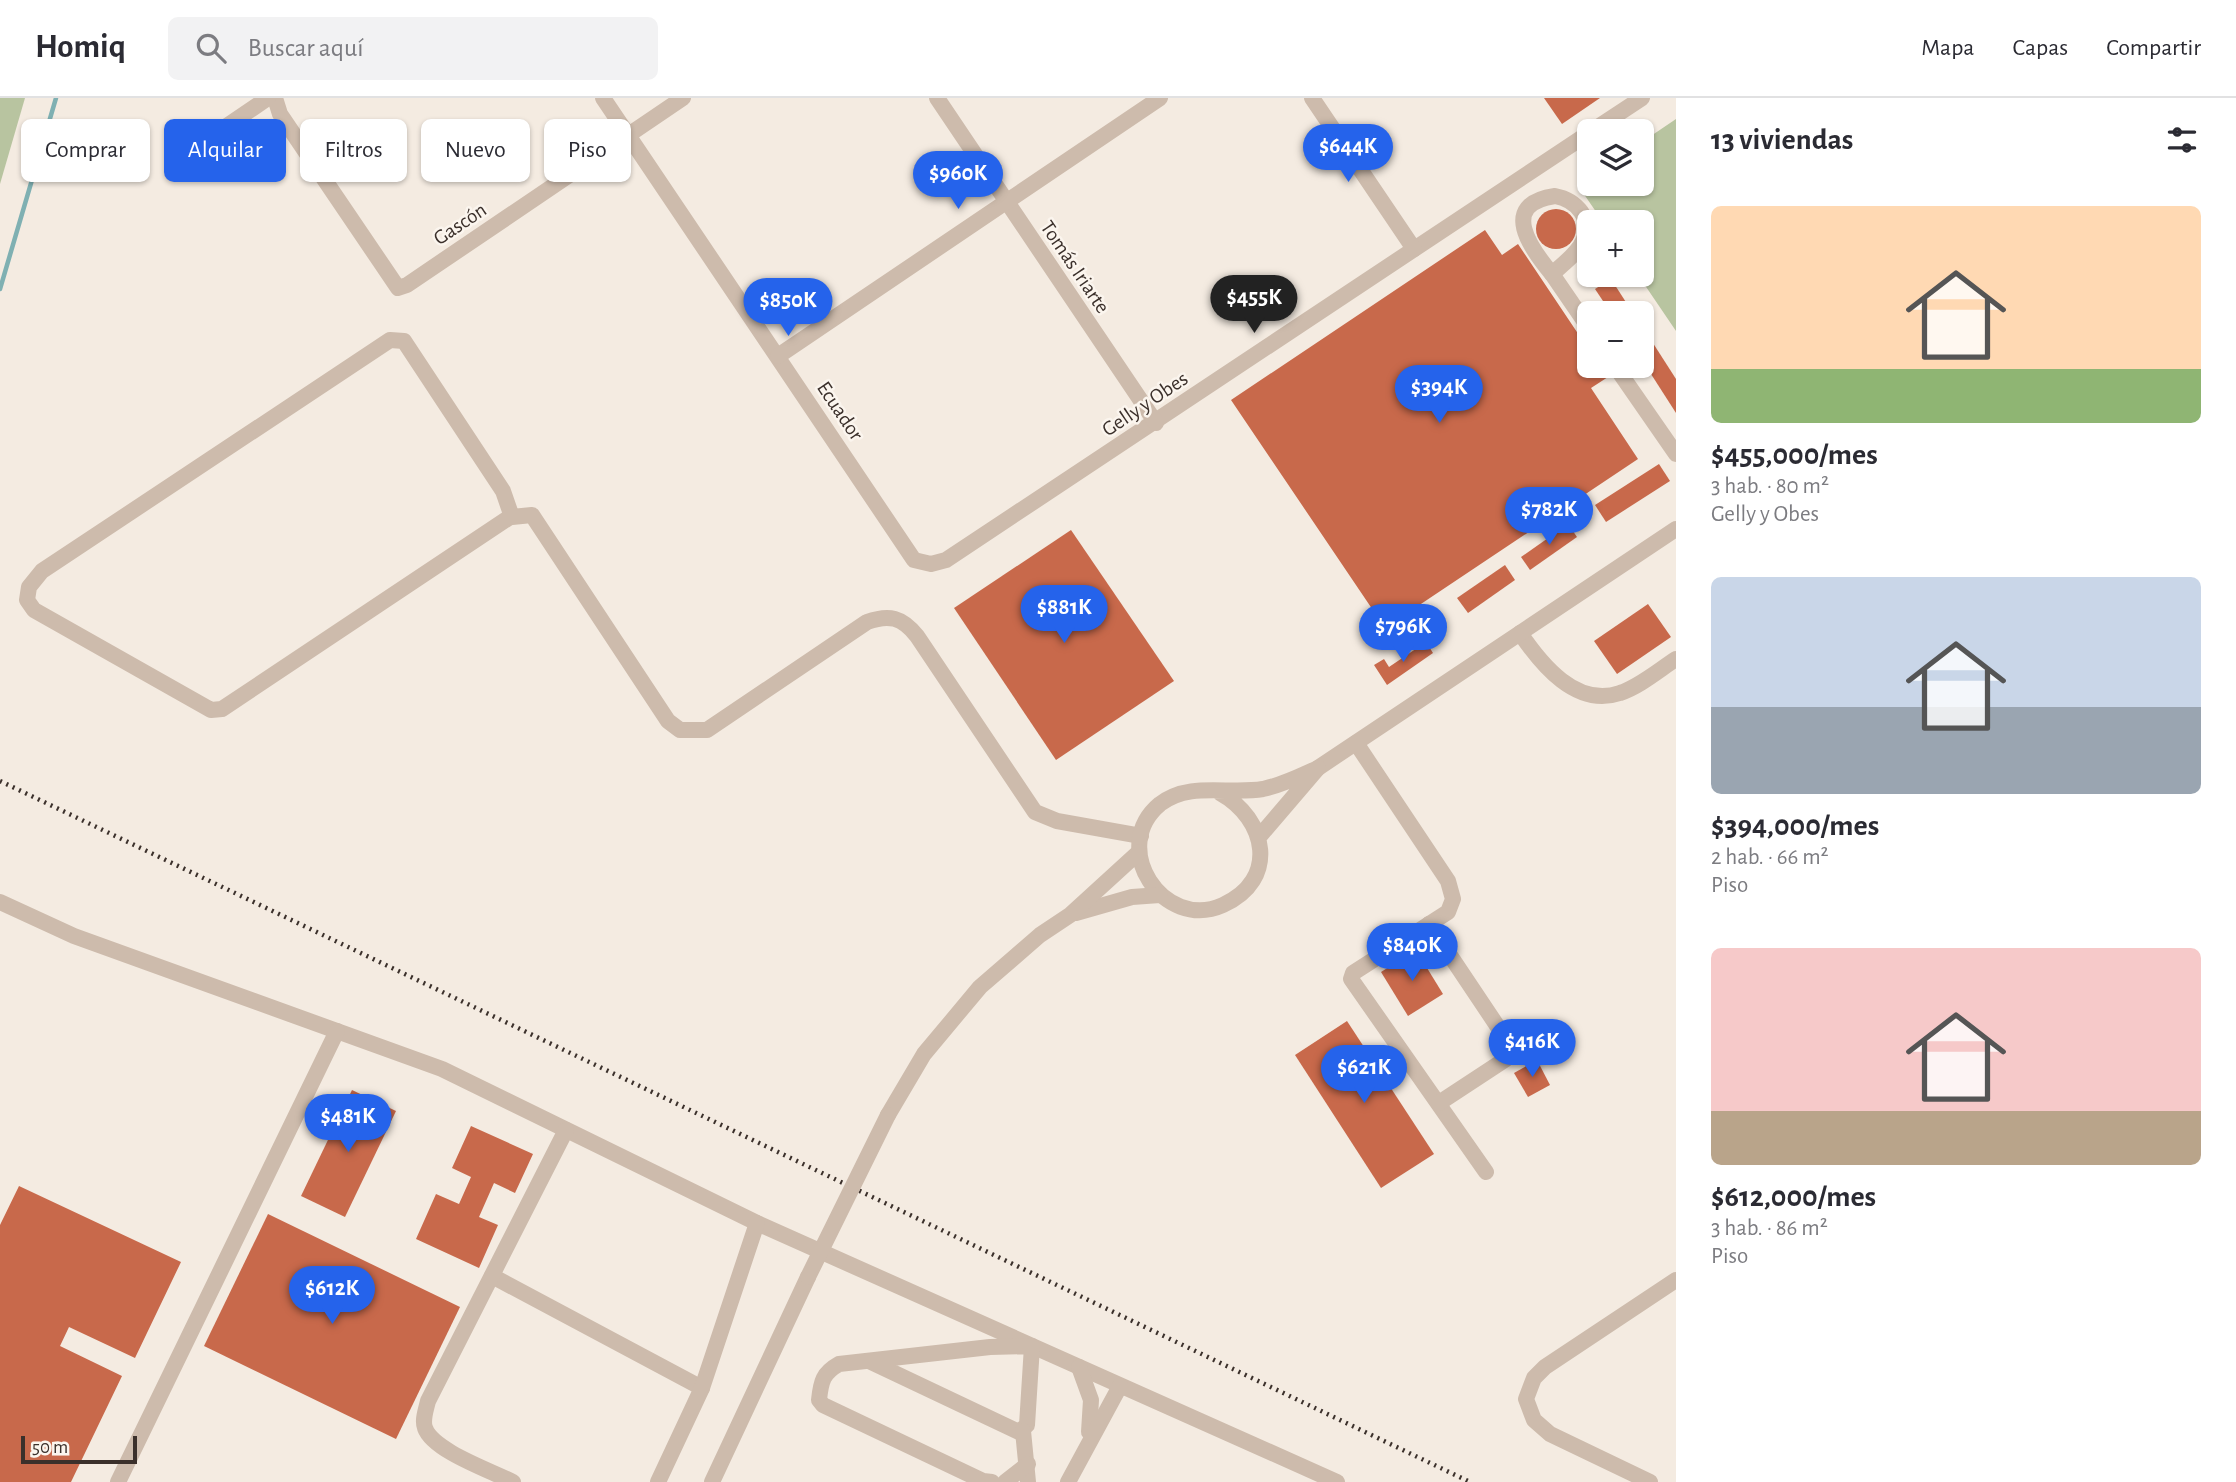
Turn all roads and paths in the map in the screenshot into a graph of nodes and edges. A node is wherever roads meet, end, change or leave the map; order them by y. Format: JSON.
{"nodes":[{"id":1,"x":268,"y":98,"type":"edge"},
{"id":2,"x":275,"y":98,"type":"edge"},
{"id":3,"x":603,"y":98,"type":"edge"},
{"id":4,"x":683,"y":98,"type":"edge"},
{"id":5,"x":937,"y":98,"type":"edge"},
{"id":6,"x":1160,"y":98,"type":"edge"},
{"id":7,"x":1312,"y":98,"type":"edge"},
{"id":8,"x":1642,"y":98,"type":"edge"},
{"id":9,"x":237,"y":119,"type":"edge"},
{"id":10,"x":617,"y":119,"type":"edge"},
{"id":11,"x":1610,"y":119,"type":"edge"},
{"id":12,"x":631,"y":133,"type":"edge"},
{"id":13,"x":631,"y":139,"type":"edge"},
{"id":14,"x":1577,"y":141,"type":"edge"},
{"id":15,"x":559,"y":182,"type":"edge"},
{"id":16,"x":1005,"y":201,"type":"junction"},
{"id":17,"x":1414,"y":249,"type":"junction"},
{"id":18,"x":1552,"y":274,"type":"junction"},
{"id":19,"x":1577,"y":310,"type":"edge"},
{"id":20,"x":778,"y":356,"type":"junction"},
{"id":21,"x":1623,"y":378,"type":"edge"},
{"id":22,"x":1156,"y":424,"type":"junction"},
{"id":23,"x":1676,"y":454,"type":"edge"},
{"id":24,"x":512,"y":517,"type":"junction"},
{"id":25,"x":1676,"y":529,"type":"edge"},
{"id":26,"x":931,"y":564,"type":"joint"},
{"id":27,"x":1520,"y":633,"type":"junction"},
{"id":28,"x":1676,"y":659,"type":"edge"},
{"id":29,"x":1356,"y":743,"type":"junction"},
{"id":30,"x":1318,"y":768,"type":"junction"},
{"id":31,"x":1220,"y":793,"type":"junction"},
{"id":32,"x":1259,"y":837,"type":"junction"},
{"id":33,"x":1140,"y":844,"type":"junction"},
{"id":34,"x":1160,"y":895,"type":"junction"},
{"id":35,"x":0,"y":902,"type":"edge"},
{"id":36,"x":1070,"y":915,"type":"junction"},
{"id":37,"x":1429,"y":923,"type":"junction"},
{"id":38,"x":337,"y":1031,"type":"junction"},
{"id":39,"x":1439,"y":1103,"type":"junction"},
{"id":40,"x":566,"y":1130,"type":"junction"},
{"id":41,"x":1486,"y":1172,"type":"dead end"},
{"id":42,"x":757,"y":1223,"type":"junction"},
{"id":43,"x":492,"y":1276,"type":"junction"},
{"id":44,"x":1676,"y":1280,"type":"edge"},
{"id":45,"x":1032,"y":1346,"type":"junction"},
{"id":46,"x":869,"y":1361,"type":"junction"},
{"id":47,"x":1079,"y":1367,"type":"junction"},
{"id":48,"x":1120,"y":1386,"type":"junction"},
{"id":49,"x":702,"y":1388,"type":"junction"},
{"id":50,"x":1023,"y":1431,"type":"junction"},
{"id":51,"x":1087,"y":1442,"type":"junction"},
{"id":52,"x":1028,"y":1464,"type":"junction"},
{"id":53,"x":118,"y":1482,"type":"edge"},
{"id":54,"x":513,"y":1482,"type":"edge"},
{"id":55,"x":658,"y":1482,"type":"edge"},
{"id":56,"x":712,"y":1482,"type":"edge"},
{"id":57,"x":992,"y":1482,"type":"edge"},
{"id":58,"x":1005,"y":1482,"type":"edge"},
{"id":59,"x":1028,"y":1482,"type":"edge"},
{"id":60,"x":1068,"y":1482,"type":"edge"},
{"id":61,"x":1337,"y":1482,"type":"edge"},
{"id":62,"x":1650,"y":1482,"type":"edge"}],
"edges":[{"from":1,"to":9,"type":"street"},
{"from":2,"to":15,"type":"street","name":"Gascón"},
{"from":3,"to":10,"type":"street","name":"Ecuador"},
{"from":4,"to":12,"type":"street","name":"Gascón"},
{"from":5,"to":16,"type":"street","name":"Tomás Iriarte"},
{"from":6,"to":16,"type":"street"},
{"from":7,"to":17,"type":"street"},
{"from":8,"to":11,"type":"street","name":"Gelly y Obes"},
{"from":13,"to":20,"type":"street","name":"Ecuador"},
{"from":14,"to":17,"type":"street","name":"Gelly y Obes"},
{"from":16,"to":20,"type":"street"},
{"from":16,"to":22,"type":"street","name":"Tomás Iriarte"},
{"from":17,"to":22,"type":"street","name":"Gelly y Obes"},
{"from":18,"to":18,"type":"street"},
{"from":18,"to":19,"type":"street"},
{"from":20,"to":26,"type":"street","name":"Ecuador"},
{"from":21,"to":23,"type":"street"},
{"from":22,"to":26,"type":"street","name":"Gelly y Obes"},
{"from":24,"to":24,"type":"street"},
{"from":24,"to":33,"type":"street"},
{"from":25,"to":27,"type":"street"},
{"from":27,"to":28,"type":"street"},
{"from":27,"to":29,"type":"street"},
{"from":29,"to":30,"type":"street"},
{"from":29,"to":37,"type":"street"},
{"from":30,"to":31,"type":"street"},
{"from":30,"to":32,"type":"street"},
{"from":31,"to":32,"type":"street"},
{"from":31,"to":33,"type":"street"},
{"from":32,"to":34,"type":"street"},
{"from":33,"to":34,"type":"street"},
{"from":33,"to":36,"type":"street"},
{"from":34,"to":36,"type":"street"},
{"from":35,"to":38,"type":"street"},
{"from":36,"to":56,"type":"street","bridge":true},
{"from":37,"to":39,"type":"street"},
{"from":37,"to":39,"type":"street"},
{"from":38,"to":40,"type":"street"},
{"from":38,"to":53,"type":"street"},
{"from":39,"to":41,"type":"street"},
{"from":40,"to":42,"type":"street"},
{"from":40,"to":43,"type":"street"},
{"from":42,"to":45,"type":"street"},
{"from":42,"to":49,"type":"street"},
{"from":43,"to":49,"type":"street"},
{"from":43,"to":54,"type":"street"},
{"from":44,"to":62,"type":"street"},
{"from":45,"to":46,"type":"street"},
{"from":45,"to":47,"type":"street"},
{"from":45,"to":50,"type":"street"},
{"from":46,"to":50,"type":"street"},
{"from":46,"to":57,"type":"street"},
{"from":47,"to":48,"type":"street"},
{"from":47,"to":51,"type":"street"},
{"from":48,"to":51,"type":"street"},
{"from":48,"to":61,"type":"street"},
{"from":49,"to":55,"type":"street"},
{"from":50,"to":52,"type":"street"},
{"from":51,"to":60,"type":"street"},
{"from":52,"to":58,"type":"street"},
{"from":52,"to":59,"type":"street"}]}
